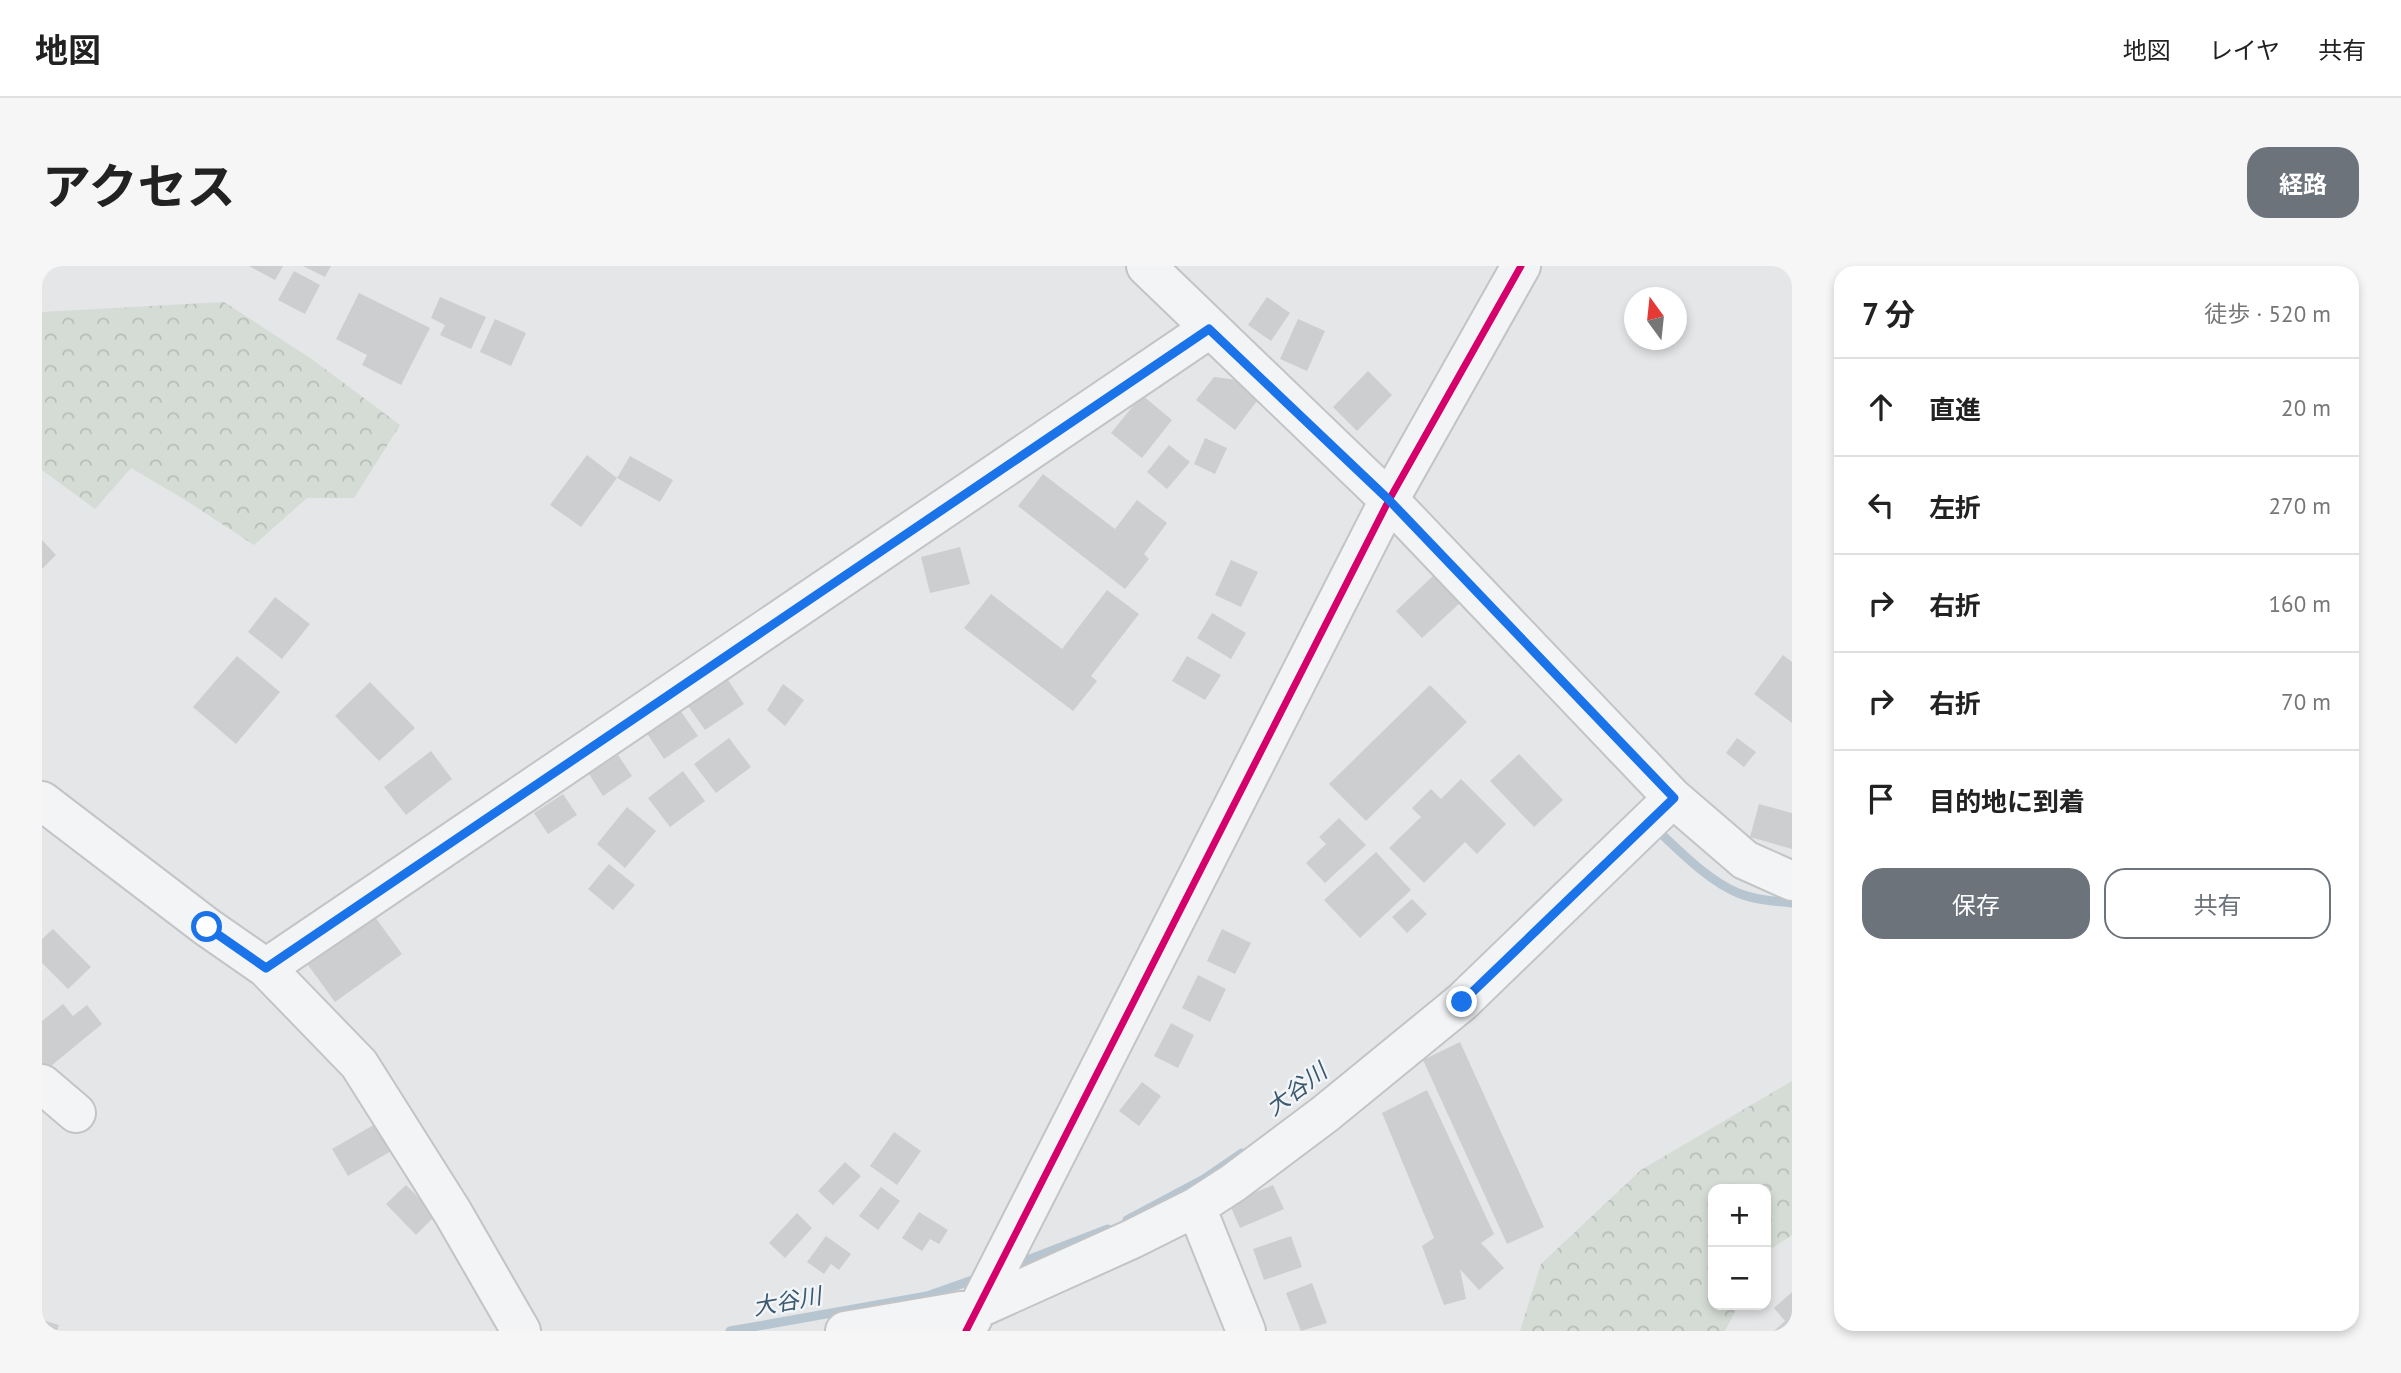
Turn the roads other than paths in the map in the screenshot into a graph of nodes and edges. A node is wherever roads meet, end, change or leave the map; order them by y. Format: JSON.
{"nodes":[{"id":1,"x":1146,"y":266,"type":"edge"},
{"id":2,"x":1521,"y":266,"type":"edge"},
{"id":3,"x":1209,"y":329,"type":"junction"},
{"id":4,"x":1389,"y":500,"type":"junction"},
{"id":5,"x":1674,"y":798,"type":"junction"},
{"id":6,"x":42,"y":801,"type":"edge"},
{"id":7,"x":1792,"y":881,"type":"edge"},
{"id":8,"x":266,"y":968,"type":"junction"},
{"id":9,"x":42,"y":1084,"type":"edge"},
{"id":10,"x":76,"y":1113,"type":"dead end"},
{"id":11,"x":1196,"y":1207,"type":"junction"},
{"id":12,"x":973,"y":1320,"type":"edge"},
{"id":13,"x":521,"y":1331,"type":"edge"},
{"id":14,"x":845,"y":1331,"type":"edge"},
{"id":15,"x":1246,"y":1331,"type":"edge"}],
"edges":[{"from":1,"to":3,"type":"street"},
{"from":2,"to":4,"type":"street"},
{"from":3,"to":4,"type":"street"},
{"from":3,"to":8,"type":"street"},
{"from":4,"to":5,"type":"street"},
{"from":4,"to":12,"type":"street"},
{"from":5,"to":7,"type":"street"},
{"from":5,"to":11,"type":"street"},
{"from":6,"to":8,"type":"street"},
{"from":8,"to":13,"type":"street"},
{"from":9,"to":10,"type":"street"},
{"from":11,"to":12,"type":"street"},
{"from":11,"to":15,"type":"street"},
{"from":12,"to":14,"type":"street"}]}
